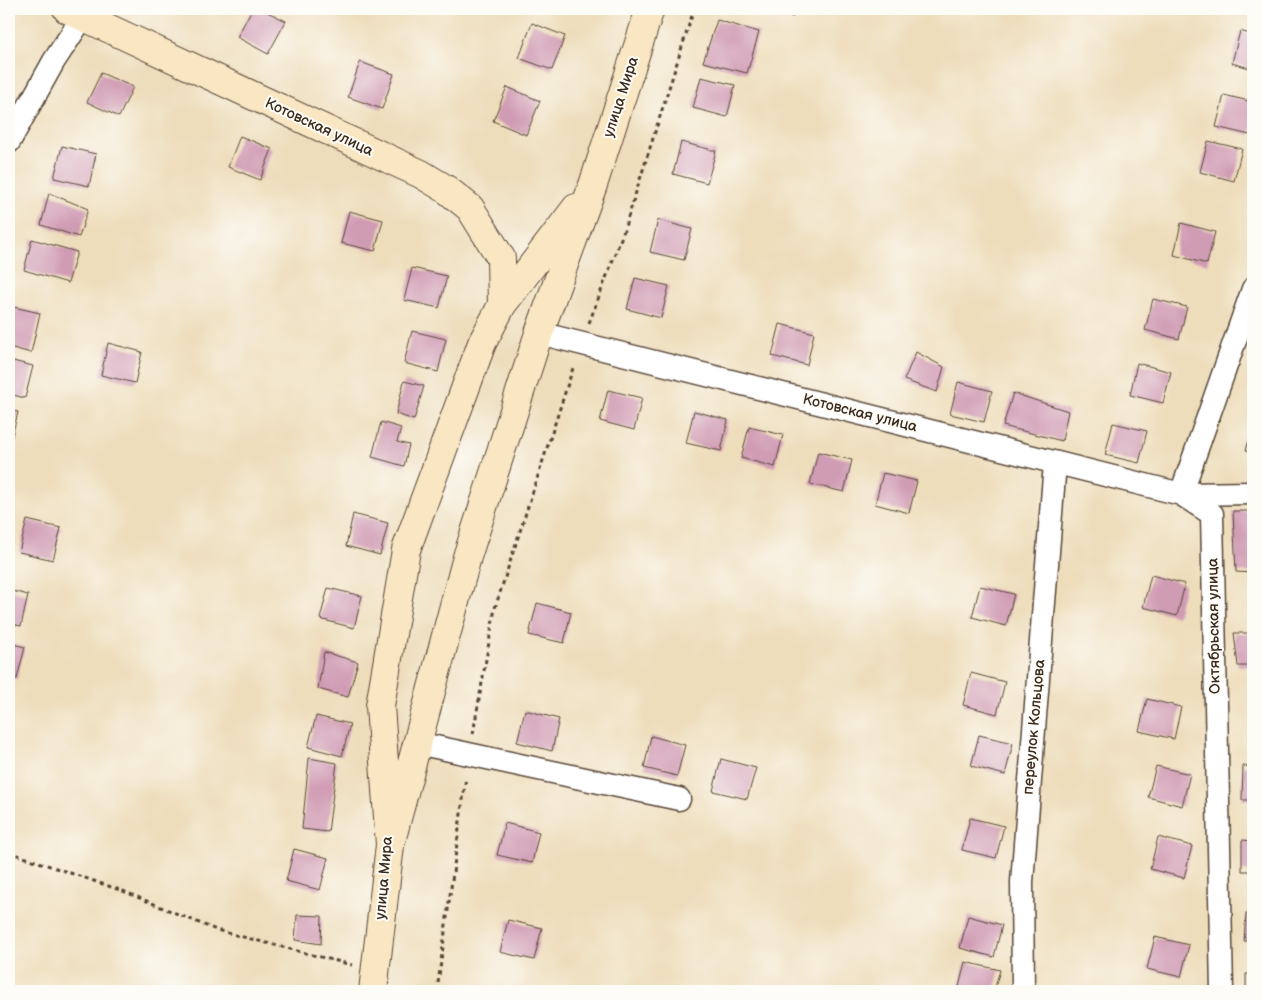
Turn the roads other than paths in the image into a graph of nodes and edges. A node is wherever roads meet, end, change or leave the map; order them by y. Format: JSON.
{"nodes":[{"id":1,"x":650,"y":9,"type":"edge"},
{"id":2,"x":79,"y":11,"type":"edge"},
{"id":3,"x":9,"y":142,"type":"edge"},
{"id":4,"x":593,"y":185,"type":"junction"},
{"id":5,"x":1253,"y":290,"type":"edge"},
{"id":6,"x":502,"y":305,"type":"junction"},
{"id":7,"x":539,"y":333,"type":"junction"},
{"id":8,"x":1055,"y":463,"type":"junction"},
{"id":9,"x":1253,"y":493,"type":"edge"},
{"id":10,"x":1181,"y":494,"type":"junction"},
{"id":11,"x":417,"y":743,"type":"junction"},
{"id":12,"x":679,"y":799,"type":"dead end"},
{"id":13,"x":390,"y":845,"type":"junction"},
{"id":14,"x":373,"y":981,"type":"edge"},
{"id":15,"x":1023,"y":991,"type":"edge"},
{"id":16,"x":1222,"y":991,"type":"edge"}],
"edges":[{"from":1,"to":4,"type":"main road","name":"улица Мира"},
{"from":2,"to":3,"type":"street"},
{"from":2,"to":6,"type":"main road","name":"Котовская улица"},
{"from":4,"to":6,"type":"main road","name":"улица Мира"},
{"from":4,"to":7,"type":"main road","name":"улица Мира"},
{"from":5,"to":10,"type":"street"},
{"from":6,"to":13,"type":"main road","name":"улица Мира"},
{"from":7,"to":8,"type":"street","name":"Котовская улица"},
{"from":7,"to":11,"type":"main road","name":"улица Мира"},
{"from":8,"to":10,"type":"street","name":"Котовская улица"},
{"from":8,"to":15,"type":"street","name":"переулок Кольцова"},
{"from":9,"to":10,"type":"street"},
{"from":10,"to":16,"type":"street","name":"Октябрьская улица"},
{"from":11,"to":12,"type":"street"},
{"from":11,"to":13,"type":"main road","name":"улица Мира"},
{"from":13,"to":14,"type":"main road","name":"улица Мира"}]}
